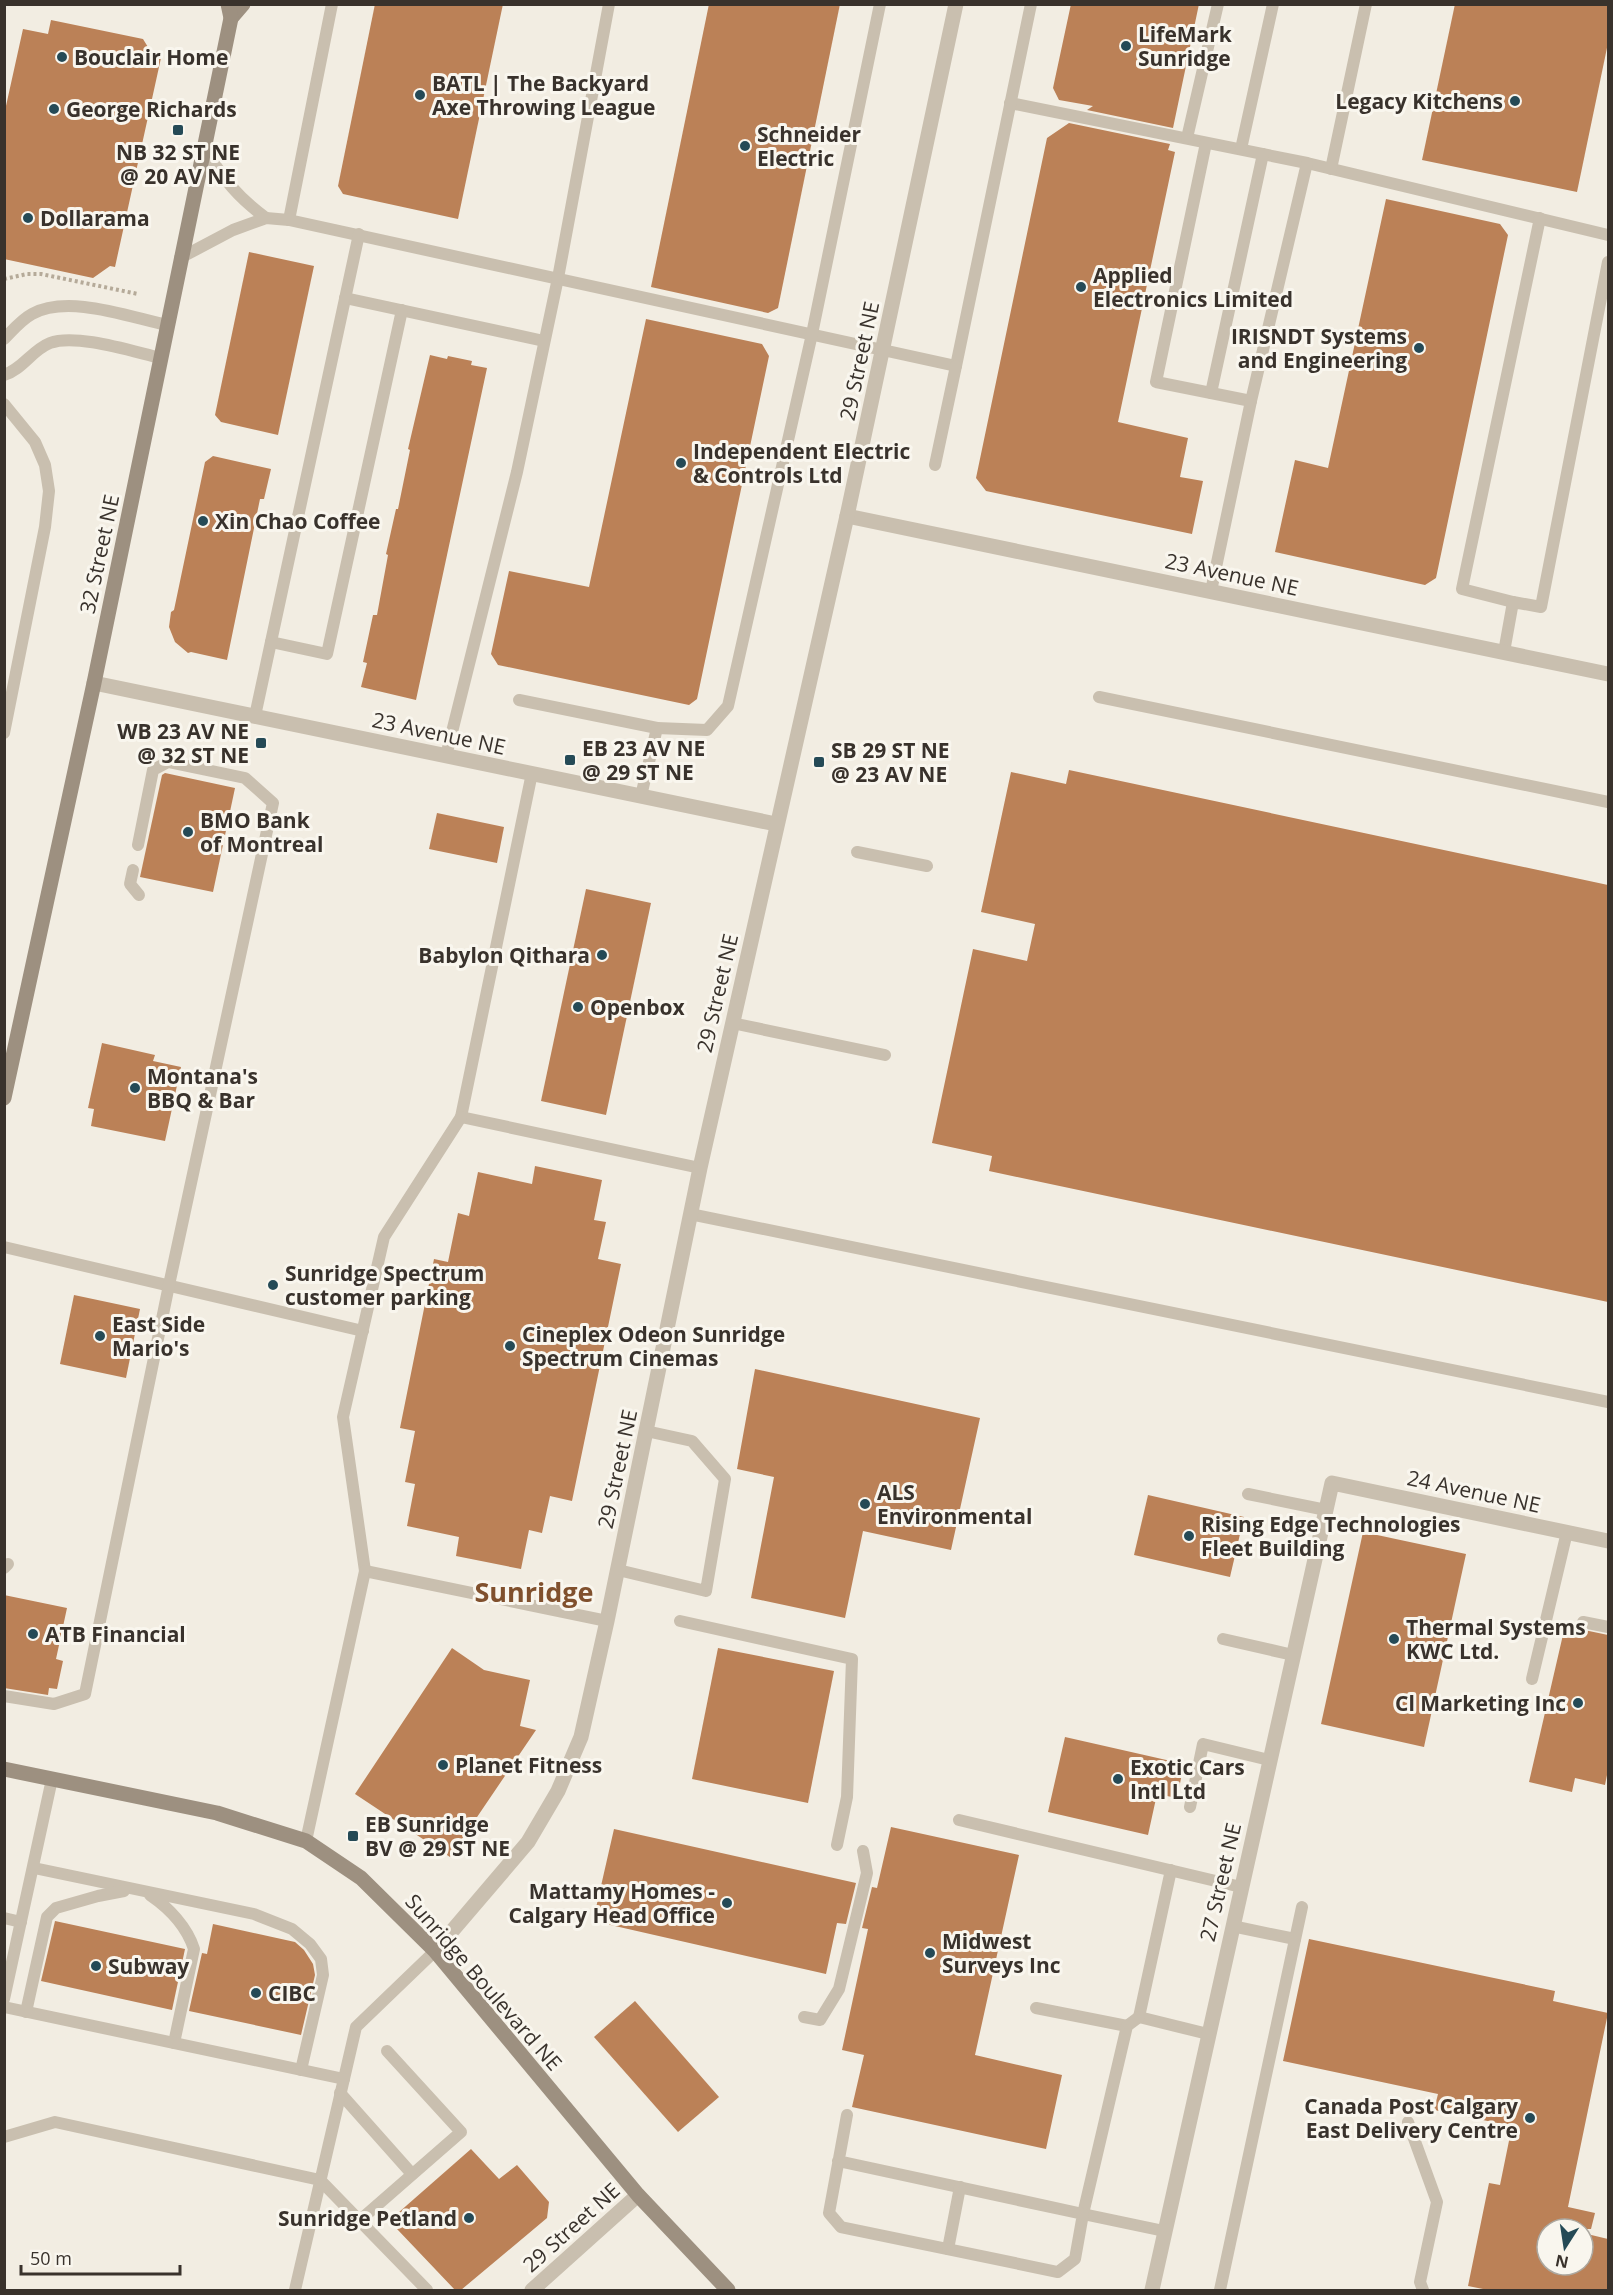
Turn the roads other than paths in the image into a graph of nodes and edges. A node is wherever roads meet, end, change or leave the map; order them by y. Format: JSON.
{"nodes":[{"id":1,"x":243,"y":4,"type":"edge"},
{"id":2,"x":332,"y":4,"type":"edge"},
{"id":3,"x":609,"y":4,"type":"edge"},
{"id":4,"x":880,"y":4,"type":"edge"},
{"id":5,"x":956,"y":4,"type":"edge"},
{"id":6,"x":1031,"y":4,"type":"edge"},
{"id":7,"x":1218,"y":4,"type":"edge"},
{"id":8,"x":1273,"y":4,"type":"edge"},
{"id":9,"x":1366,"y":4,"type":"edge"},
{"id":10,"x":230,"y":11,"type":"edge"},
{"id":11,"x":1010,"y":103,"type":"junction"},
{"id":12,"x":1187,"y":138,"type":"junction"},
{"id":13,"x":1206,"y":142,"type":"junction"},
{"id":14,"x":1241,"y":149,"type":"junction"},
{"id":15,"x":205,"y":150,"type":"junction"},
{"id":16,"x":1263,"y":154,"type":"junction"},
{"id":17,"x":1307,"y":163,"type":"junction"},
{"id":18,"x":1331,"y":169,"type":"junction"},
{"id":19,"x":266,"y":218,"type":"junction"},
{"id":20,"x":1540,"y":218,"type":"junction"},
{"id":21,"x":289,"y":220,"type":"junction"},
{"id":22,"x":358,"y":234,"type":"junction"},
{"id":23,"x":1608,"y":235,"type":"edge"},
{"id":24,"x":180,"y":258,"type":"junction"},
{"id":25,"x":1608,"y":262,"type":"edge"},
{"id":26,"x":558,"y":278,"type":"junction"},
{"id":27,"x":345,"y":298,"type":"junction"},
{"id":28,"x":402,"y":310,"type":"junction"},
{"id":29,"x":167,"y":325,"type":"junction"},
{"id":30,"x":812,"y":334,"type":"junction"},
{"id":31,"x":4,"y":339,"type":"edge"},
{"id":32,"x":544,"y":341,"type":"junction"},
{"id":33,"x":882,"y":350,"type":"junction"},
{"id":34,"x":161,"y":358,"type":"junction"},
{"id":35,"x":956,"y":366,"type":"junction"},
{"id":36,"x":4,"y":375,"type":"edge"},
{"id":37,"x":1211,"y":393,"type":"junction"},
{"id":38,"x":1251,"y":401,"type":"junction"},
{"id":39,"x":4,"y":404,"type":"edge"},
{"id":40,"x":935,"y":465,"type":"dead end"},
{"id":41,"x":847,"y":516,"type":"junction"},
{"id":42,"x":1211,"y":591,"type":"junction"},
{"id":43,"x":1513,"y":602,"type":"junction"},
{"id":44,"x":271,"y":642,"type":"junction"},
{"id":45,"x":1504,"y":652,"type":"junction"},
{"id":46,"x":1608,"y":674,"type":"edge"},
{"id":47,"x":94,"y":683,"type":"junction"},
{"id":48,"x":1099,"y":697,"type":"dead end"},
{"id":49,"x":519,"y":700,"type":"dead end"},
{"id":50,"x":255,"y":716,"type":"junction"},
{"id":51,"x":657,"y":728,"type":"junction"},
{"id":52,"x":4,"y":733,"type":"edge"},
{"id":53,"x":446,"y":756,"type":"junction"},
{"id":54,"x":532,"y":773,"type":"junction"},
{"id":55,"x":641,"y":796,"type":"junction"},
{"id":56,"x":1608,"y":802,"type":"edge"},
{"id":57,"x":776,"y":824,"type":"junction"},
{"id":58,"x":138,"y":845,"type":"dead end"},
{"id":59,"x":857,"y":852,"type":"dead end"},
{"id":60,"x":927,"y":866,"type":"dead end"},
{"id":61,"x":133,"y":870,"type":"dead end"},
{"id":62,"x":140,"y":895,"type":"dead end"},
{"id":63,"x":732,"y":1023,"type":"junction"},
{"id":64,"x":885,"y":1055,"type":"dead end"},
{"id":65,"x":4,"y":1098,"type":"edge"},
{"id":66,"x":461,"y":1118,"type":"junction"},
{"id":67,"x":700,"y":1168,"type":"junction"},
{"id":68,"x":690,"y":1214,"type":"junction"},
{"id":69,"x":4,"y":1247,"type":"edge"},
{"id":70,"x":169,"y":1285,"type":"junction"},
{"id":71,"x":363,"y":1330,"type":"junction"},
{"id":72,"x":1608,"y":1402,"type":"edge"},
{"id":73,"x":646,"y":1431,"type":"junction"},
{"id":74,"x":1332,"y":1483,"type":"joint"},
{"id":75,"x":1248,"y":1494,"type":"dead end"},
{"id":76,"x":1326,"y":1510,"type":"junction"},
{"id":77,"x":1567,"y":1532,"type":"junction"},
{"id":78,"x":1608,"y":1541,"type":"edge"},
{"id":79,"x":365,"y":1570,"type":"junction"},
{"id":80,"x":618,"y":1570,"type":"junction"},
{"id":81,"x":607,"y":1621,"type":"junction"},
{"id":82,"x":681,"y":1621,"type":"dead end"},
{"id":83,"x":1583,"y":1622,"type":"dead end"},
{"id":84,"x":1608,"y":1627,"type":"edge"},
{"id":85,"x":1223,"y":1639,"type":"dead end"},
{"id":86,"x":1293,"y":1655,"type":"junction"},
{"id":87,"x":1532,"y":1678,"type":"dead end"},
{"id":88,"x":4,"y":1696,"type":"edge"},
{"id":89,"x":1269,"y":1760,"type":"junction"},
{"id":90,"x":4,"y":1769,"type":"edge"},
{"id":91,"x":52,"y":1779,"type":"junction"},
{"id":92,"x":1190,"y":1808,"type":"dead end"},
{"id":93,"x":959,"y":1820,"type":"dead end"},
{"id":94,"x":306,"y":1841,"type":"junction"},
{"id":95,"x":837,"y":1845,"type":"dead end"},
{"id":96,"x":863,"y":1851,"type":"dead end"},
{"id":97,"x":34,"y":1868,"type":"junction"},
{"id":98,"x":1171,"y":1870,"type":"junction"},
{"id":99,"x":1241,"y":1887,"type":"junction"},
{"id":100,"x":146,"y":1892,"type":"junction"},
{"id":101,"x":1302,"y":1907,"type":"dead end"},
{"id":102,"x":4,"y":1918,"type":"edge"},
{"id":103,"x":21,"y":1922,"type":"junction"},
{"id":104,"x":1232,"y":1926,"type":"junction"},
{"id":105,"x":1295,"y":1939,"type":"junction"},
{"id":106,"x":435,"y":1951,"type":"junction"},
{"id":107,"x":4,"y":1999,"type":"edge"},
{"id":108,"x":4,"y":2007,"type":"edge"},
{"id":109,"x":1036,"y":2008,"type":"dead end"},
{"id":110,"x":26,"y":2012,"type":"junction"},
{"id":111,"x":804,"y":2016,"type":"dead end"},
{"id":112,"x":1138,"y":2017,"type":"junction"},
{"id":113,"x":1127,"y":2026,"type":"junction"},
{"id":114,"x":1208,"y":2034,"type":"junction"},
{"id":115,"x":174,"y":2043,"type":"junction"},
{"id":116,"x":387,"y":2051,"type":"dead end"},
{"id":117,"x":301,"y":2070,"type":"junction"},
{"id":118,"x":344,"y":2079,"type":"junction"},
{"id":119,"x":340,"y":2093,"type":"junction"},
{"id":120,"x":847,"y":2115,"type":"dead end"},
{"id":121,"x":1408,"y":2122,"type":"dead end"},
{"id":122,"x":4,"y":2137,"type":"edge"},
{"id":123,"x":838,"y":2161,"type":"junction"},
{"id":124,"x":412,"y":2174,"type":"junction"},
{"id":125,"x":320,"y":2180,"type":"junction"},
{"id":126,"x":960,"y":2187,"type":"junction"},
{"id":127,"x":638,"y":2194,"type":"junction"},
{"id":128,"x":1083,"y":2214,"type":"junction"},
{"id":129,"x":359,"y":2221,"type":"junction"},
{"id":130,"x":1164,"y":2231,"type":"junction"},
{"id":131,"x":948,"y":2249,"type":"junction"},
{"id":132,"x":541,"y":2287,"type":"edge"},
{"id":133,"x":295,"y":2290,"type":"edge"},
{"id":134,"x":428,"y":2290,"type":"edge"},
{"id":135,"x":728,"y":2290,"type":"edge"},
{"id":136,"x":1152,"y":2290,"type":"edge"},
{"id":137,"x":1220,"y":2290,"type":"edge"},
{"id":138,"x":1423,"y":2290,"type":"edge"}],
"edges":[{"from":1,"to":10,"type":"street","name":"32 Street NE"},
{"from":2,"to":21,"type":"lane"},
{"from":3,"to":26,"type":"lane"},
{"from":4,"to":30,"type":"lane"},
{"from":5,"to":33,"type":"street","name":"29 Street NE"},
{"from":6,"to":11,"type":"lane"},
{"from":7,"to":12,"type":"lane"},
{"from":8,"to":14,"type":"lane"},
{"from":9,"to":18,"type":"lane"},
{"from":10,"to":15,"type":"street","name":"32 Street NE"},
{"from":11,"to":12,"type":"lane"},
{"from":11,"to":35,"type":"lane"},
{"from":12,"to":13,"type":"lane"},
{"from":13,"to":14,"type":"lane"},
{"from":13,"to":37,"type":"lane"},
{"from":14,"to":16,"type":"lane"},
{"from":15,"to":19,"type":"lane"},
{"from":15,"to":24,"type":"street","name":"32 Street NE"},
{"from":16,"to":17,"type":"lane"},
{"from":16,"to":37,"type":"lane"},
{"from":17,"to":18,"type":"lane"},
{"from":17,"to":38,"type":"lane"},
{"from":18,"to":20,"type":"lane"},
{"from":19,"to":21,"type":"lane"},
{"from":19,"to":24,"type":"lane"},
{"from":20,"to":23,"type":"lane"},
{"from":20,"to":43,"type":"lane"},
{"from":21,"to":22,"type":"lane"},
{"from":22,"to":26,"type":"lane"},
{"from":22,"to":27,"type":"lane"},
{"from":24,"to":29,"type":"street","name":"32 Street NE"},
{"from":25,"to":43,"type":"lane"},
{"from":26,"to":30,"type":"lane"},
{"from":26,"to":32,"type":"lane"},
{"from":27,"to":28,"type":"lane"},
{"from":27,"to":44,"type":"lane"},
{"from":28,"to":32,"type":"lane"},
{"from":28,"to":44,"type":"lane"},
{"from":29,"to":31,"type":"lane"},
{"from":29,"to":34,"type":"street","name":"32 Street NE"},
{"from":30,"to":33,"type":"lane"},
{"from":30,"to":51,"type":"lane"},
{"from":32,"to":53,"type":"lane"},
{"from":33,"to":35,"type":"lane"},
{"from":33,"to":41,"type":"street","name":"29 Street NE"},
{"from":34,"to":36,"type":"lane"},
{"from":34,"to":47,"type":"street","name":"32 Street NE"},
{"from":35,"to":40,"type":"lane"},
{"from":37,"to":38,"type":"lane"},
{"from":38,"to":42,"type":"lane"},
{"from":39,"to":52,"type":"lane"},
{"from":41,"to":42,"type":"street","name":"23 Avenue NE"},
{"from":41,"to":57,"type":"street","name":"29 Street NE"},
{"from":42,"to":45,"type":"street","name":"23 Avenue NE"},
{"from":43,"to":45,"type":"lane"},
{"from":44,"to":50,"type":"lane"},
{"from":45,"to":46,"type":"street","name":"23 Avenue NE"},
{"from":47,"to":50,"type":"street","name":"23 Avenue NE"},
{"from":47,"to":65,"type":"street","name":"32 Street NE"},
{"from":48,"to":56,"type":"lane"},
{"from":49,"to":51,"type":"lane"},
{"from":50,"to":53,"type":"street","name":"23 Avenue NE"},
{"from":51,"to":55,"type":"lane"},
{"from":53,"to":54,"type":"street","name":"23 Avenue NE"},
{"from":54,"to":55,"type":"street","name":"23 Avenue NE"},
{"from":54,"to":66,"type":"lane"},
{"from":55,"to":57,"type":"street","name":"23 Avenue NE"},
{"from":57,"to":63,"type":"street","name":"29 Street NE"},
{"from":58,"to":70,"type":"lane"},
{"from":59,"to":60,"type":"lane"},
{"from":61,"to":62,"type":"lane"},
{"from":63,"to":64,"type":"lane"},
{"from":63,"to":67,"type":"street","name":"29 Street NE"},
{"from":66,"to":67,"type":"lane"},
{"from":66,"to":71,"type":"lane"},
{"from":67,"to":68,"type":"street","name":"29 Street NE"},
{"from":68,"to":72,"type":"lane"},
{"from":68,"to":73,"type":"street","name":"29 Street NE"},
{"from":69,"to":70,"type":"lane"},
{"from":70,"to":71,"type":"lane"},
{"from":70,"to":88,"type":"lane"},
{"from":71,"to":79,"type":"lane"},
{"from":73,"to":80,"type":"street","name":"29 Street NE"},
{"from":73,"to":80,"type":"lane"},
{"from":74,"to":76,"type":"street","name":"27 Street NE"},
{"from":74,"to":77,"type":"street","name":"24 Avenue NE"},
{"from":75,"to":76,"type":"lane"},
{"from":76,"to":86,"type":"street","name":"27 Street NE"},
{"from":77,"to":78,"type":"street","name":"24 Avenue NE"},
{"from":77,"to":87,"type":"lane"},
{"from":79,"to":81,"type":"lane"},
{"from":79,"to":94,"type":"lane"},
{"from":80,"to":81,"type":"street","name":"29 Street NE"},
{"from":81,"to":106,"type":"street","name":"29 Street NE"},
{"from":82,"to":95,"type":"lane"},
{"from":83,"to":84,"type":"lane"},
{"from":85,"to":86,"type":"lane"},
{"from":86,"to":89,"type":"street","name":"27 Street NE"},
{"from":89,"to":92,"type":"lane"},
{"from":89,"to":99,"type":"street","name":"27 Street NE"},
{"from":90,"to":91,"type":"street","name":"Sunridge Boulevard NE"},
{"from":91,"to":94,"type":"street","name":"Sunridge Boulevard NE"},
{"from":91,"to":97,"type":"lane"},
{"from":93,"to":98,"type":"lane"},
{"from":94,"to":106,"type":"street","name":"Sunridge Boulevard NE"},
{"from":96,"to":111,"type":"lane"},
{"from":97,"to":100,"type":"lane"},
{"from":97,"to":103,"type":"lane"},
{"from":98,"to":99,"type":"lane"},
{"from":98,"to":112,"type":"lane"},
{"from":99,"to":104,"type":"street","name":"27 Street NE"},
{"from":100,"to":110,"type":"lane"},
{"from":100,"to":115,"type":"lane"},
{"from":100,"to":117,"type":"lane"},
{"from":101,"to":105,"type":"lane"},
{"from":102,"to":103,"type":"lane"},
{"from":103,"to":107,"type":"lane"},
{"from":104,"to":105,"type":"lane"},
{"from":104,"to":114,"type":"street","name":"27 Street NE"},
{"from":105,"to":137,"type":"lane"},
{"from":106,"to":118,"type":"lane"},
{"from":106,"to":127,"type":"street","name":"Sunridge Boulevard NE"},
{"from":108,"to":110,"type":"lane"},
{"from":109,"to":113,"type":"lane"},
{"from":110,"to":115,"type":"lane"},
{"from":112,"to":113,"type":"lane"},
{"from":112,"to":114,"type":"lane"},
{"from":113,"to":128,"type":"lane"},
{"from":114,"to":130,"type":"street","name":"27 Street NE"},
{"from":115,"to":117,"type":"lane"},
{"from":116,"to":124,"type":"lane"},
{"from":117,"to":118,"type":"lane"},
{"from":118,"to":119,"type":"lane"},
{"from":119,"to":124,"type":"lane"},
{"from":119,"to":125,"type":"lane"},
{"from":120,"to":123,"type":"lane"},
{"from":121,"to":138,"type":"lane"},
{"from":122,"to":125,"type":"lane"},
{"from":123,"to":126,"type":"lane"},
{"from":123,"to":131,"type":"lane"},
{"from":124,"to":129,"type":"lane"},
{"from":125,"to":129,"type":"lane"},
{"from":125,"to":133,"type":"lane"},
{"from":126,"to":128,"type":"lane"},
{"from":126,"to":131,"type":"lane"},
{"from":127,"to":132,"type":"street","name":"29 Street NE"},
{"from":127,"to":135,"type":"street","name":"Sunridge Boulevard NE"},
{"from":128,"to":130,"type":"lane"},
{"from":128,"to":131,"type":"lane"},
{"from":129,"to":134,"type":"lane"},
{"from":130,"to":136,"type":"street","name":"27 Street NE"}]}
